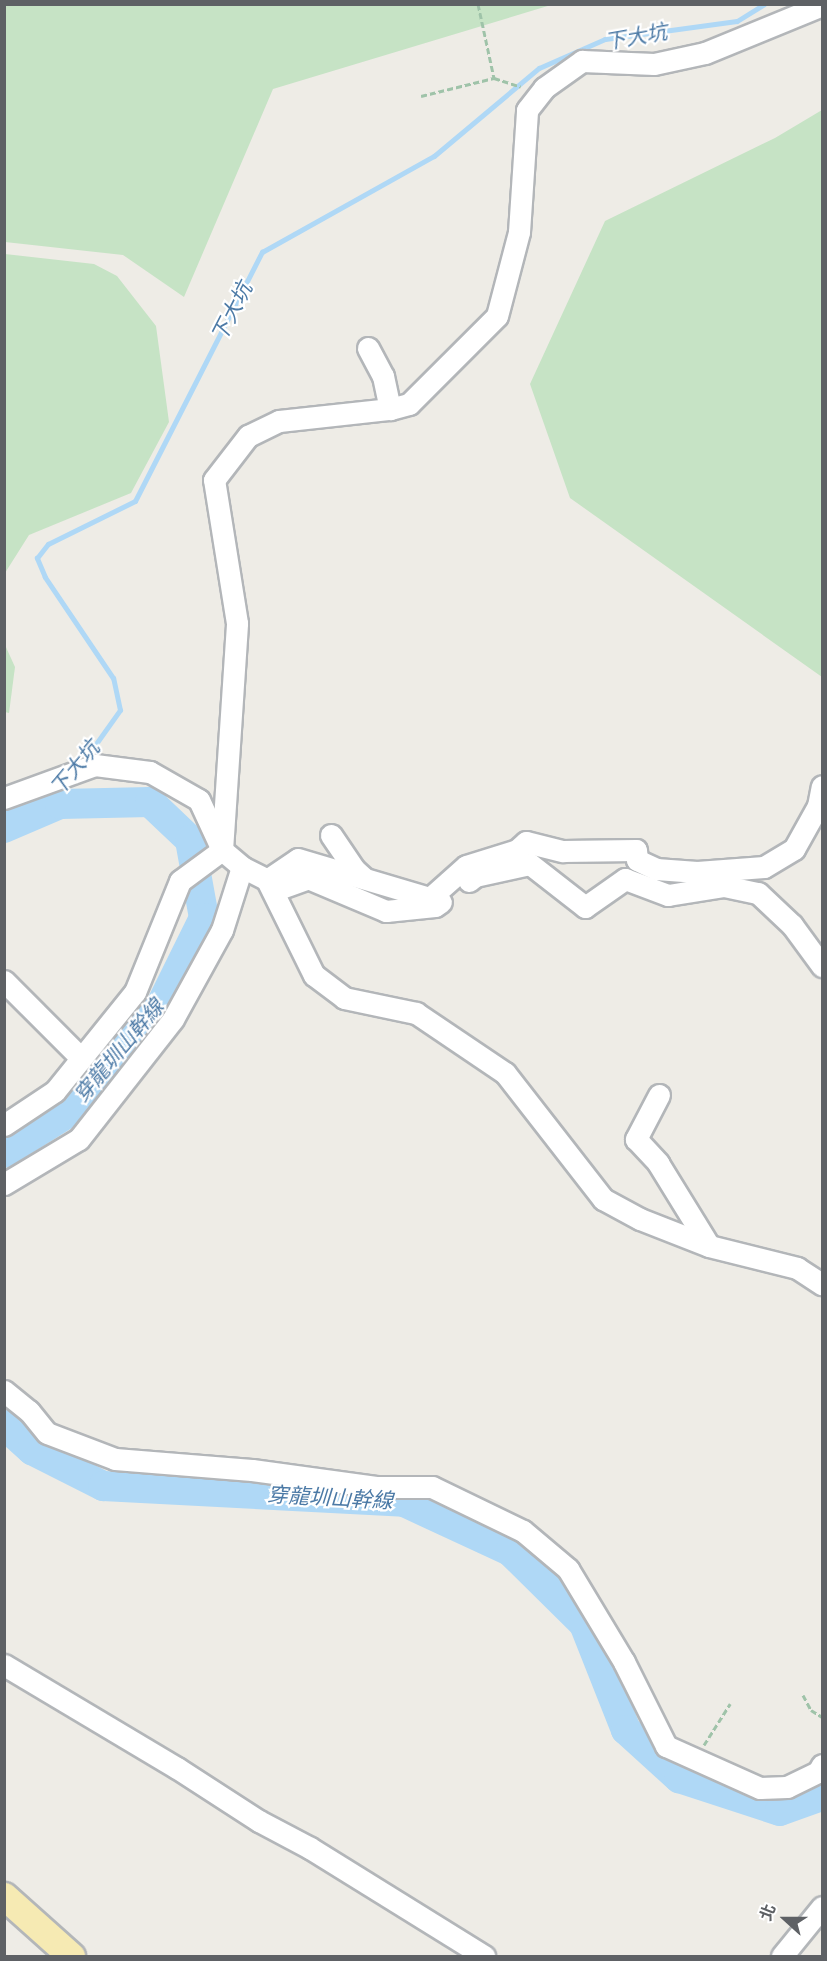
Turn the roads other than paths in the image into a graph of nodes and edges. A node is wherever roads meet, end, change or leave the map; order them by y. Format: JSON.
{"nodes":[{"id":1,"x":822,"y":5,"type":"edge"},
{"id":2,"x":368,"y":348,"type":"dead end"},
{"id":3,"x":390,"y":409,"type":"junction"},
{"id":4,"x":822,"y":786,"type":"edge"},
{"id":5,"x":4,"y":798,"type":"edge"},
{"id":6,"x":331,"y":835,"type":"dead end"},
{"id":7,"x":222,"y":850,"type":"junction"},
{"id":8,"x":242,"y":867,"type":"junction"},
{"id":9,"x":364,"y":878,"type":"junction"},
{"id":10,"x":270,"y":886,"type":"junction"},
{"id":11,"x":822,"y":966,"type":"edge"},
{"id":12,"x":4,"y":981,"type":"edge"},
{"id":13,"x":81,"y":1058,"type":"junction"},
{"id":14,"x":659,"y":1095,"type":"dead end"},
{"id":15,"x":4,"y":1125,"type":"edge"},
{"id":16,"x":4,"y":1184,"type":"edge"},
{"id":17,"x":709,"y":1246,"type":"junction"},
{"id":18,"x":822,"y":1284,"type":"edge"},
{"id":19,"x":4,"y":1391,"type":"edge"},
{"id":20,"x":4,"y":1665,"type":"edge"},
{"id":21,"x":822,"y":1765,"type":"edge"},
{"id":22,"x":4,"y":1896,"type":"edge"},
{"id":23,"x":822,"y":1907,"type":"edge"},
{"id":24,"x":71,"y":1956,"type":"edge"},
{"id":25,"x":484,"y":1956,"type":"edge"},
{"id":26,"x":782,"y":1956,"type":"edge"}],
"edges":[{"from":1,"to":3,"type":"street"},
{"from":2,"to":3,"type":"street"},
{"from":3,"to":7,"type":"street"},
{"from":4,"to":9,"type":"street"},
{"from":5,"to":7,"type":"street"},
{"from":6,"to":9,"type":"street"},
{"from":7,"to":8,"type":"street"},
{"from":7,"to":13,"type":"street"},
{"from":8,"to":10,"type":"street"},
{"from":8,"to":16,"type":"street"},
{"from":9,"to":10,"type":"street"},
{"from":10,"to":11,"type":"street"},
{"from":10,"to":17,"type":"street"},
{"from":12,"to":13,"type":"street"},
{"from":13,"to":15,"type":"street"},
{"from":14,"to":17,"type":"street"},
{"from":17,"to":18,"type":"street"},
{"from":19,"to":21,"type":"street"},
{"from":20,"to":25,"type":"street"},
{"from":22,"to":24,"type":"main road"},
{"from":23,"to":26,"type":"street"}]}
